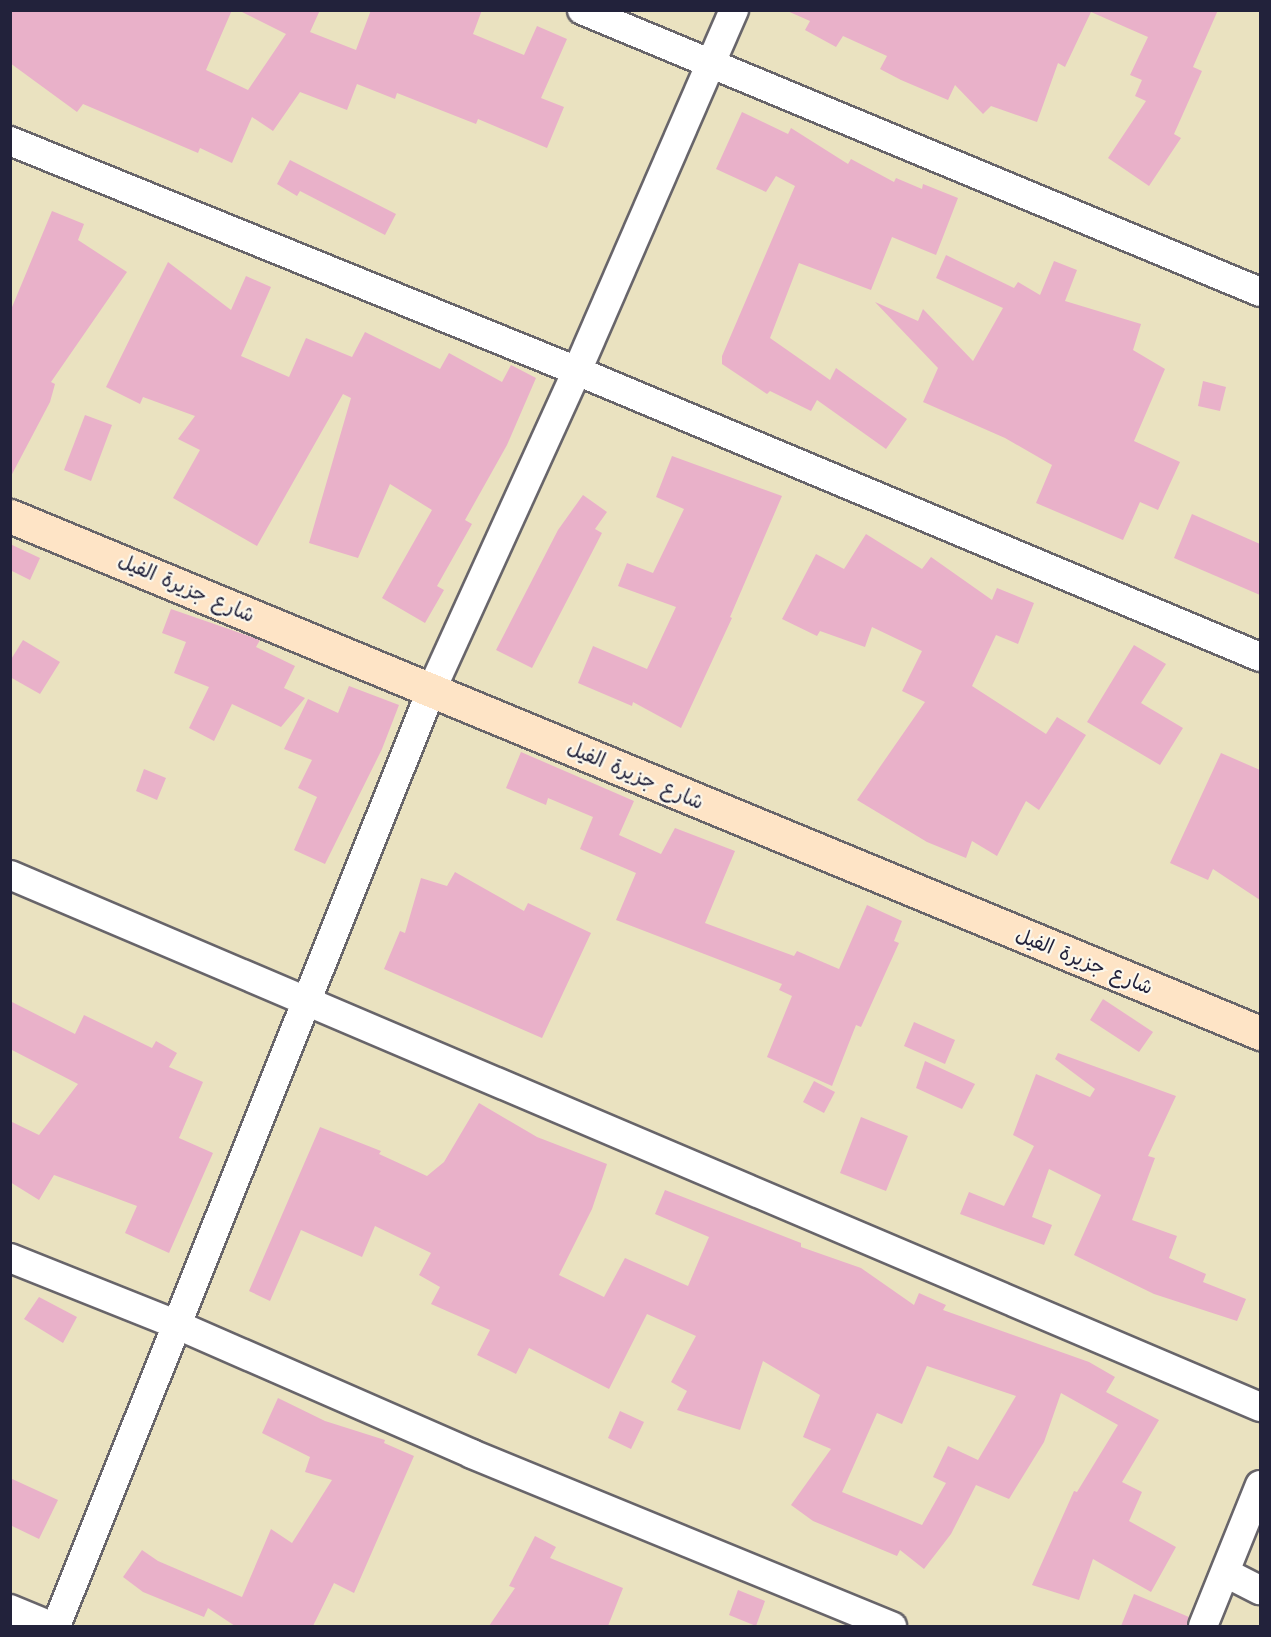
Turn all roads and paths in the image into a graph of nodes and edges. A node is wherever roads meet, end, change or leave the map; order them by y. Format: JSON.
{"nodes":[{"id":1,"x":582,"y":10,"type":"edge"},
{"id":2,"x":734,"y":10,"type":"edge"},
{"id":3,"x":714,"y":63,"type":"junction"},
{"id":4,"x":10,"y":141,"type":"edge"},
{"id":5,"x":1260,"y":292,"type":"edge"},
{"id":6,"x":577,"y":371,"type":"junction"},
{"id":7,"x":10,"y":516,"type":"edge"},
{"id":8,"x":1260,"y":657,"type":"edge"},
{"id":9,"x":431,"y":691,"type":"junction"},
{"id":10,"x":10,"y":875,"type":"edge"},
{"id":11,"x":307,"y":1003,"type":"junction"},
{"id":12,"x":1260,"y":1033,"type":"edge"},
{"id":13,"x":10,"y":1257,"type":"edge"},
{"id":14,"x":175,"y":1324,"type":"junction"},
{"id":15,"x":1260,"y":1407,"type":"edge"},
{"id":16,"x":1260,"y":1485,"type":"edge"},
{"id":17,"x":1226,"y":1573,"type":"junction"},
{"id":18,"x":1260,"y":1590,"type":"edge"},
{"id":19,"x":10,"y":1609,"type":"edge"},
{"id":20,"x":53,"y":1626,"type":"edge"},
{"id":21,"x":892,"y":1626,"type":"edge"},
{"id":22,"x":1203,"y":1626,"type":"edge"}],
"edges":[{"from":1,"to":3,"type":"street"},
{"from":2,"to":3,"type":"street"},
{"from":3,"to":5,"type":"street"},
{"from":3,"to":6,"type":"street"},
{"from":4,"to":6,"type":"street"},
{"from":6,"to":8,"type":"street"},
{"from":6,"to":9,"type":"street"},
{"from":7,"to":9,"type":"street","name":"شارع جزيرة الفيل"},
{"from":9,"to":11,"type":"street"},
{"from":9,"to":12,"type":"street","name":"شارع جزيرة الفيل"},
{"from":10,"to":11,"type":"street"},
{"from":11,"to":14,"type":"street"},
{"from":11,"to":15,"type":"street"},
{"from":13,"to":14,"type":"street"},
{"from":14,"to":20,"type":"street"},
{"from":14,"to":21,"type":"street"},
{"from":16,"to":17,"type":"street"},
{"from":17,"to":18,"type":"street"},
{"from":17,"to":22,"type":"street"},
{"from":19,"to":20,"type":"street"}]}
